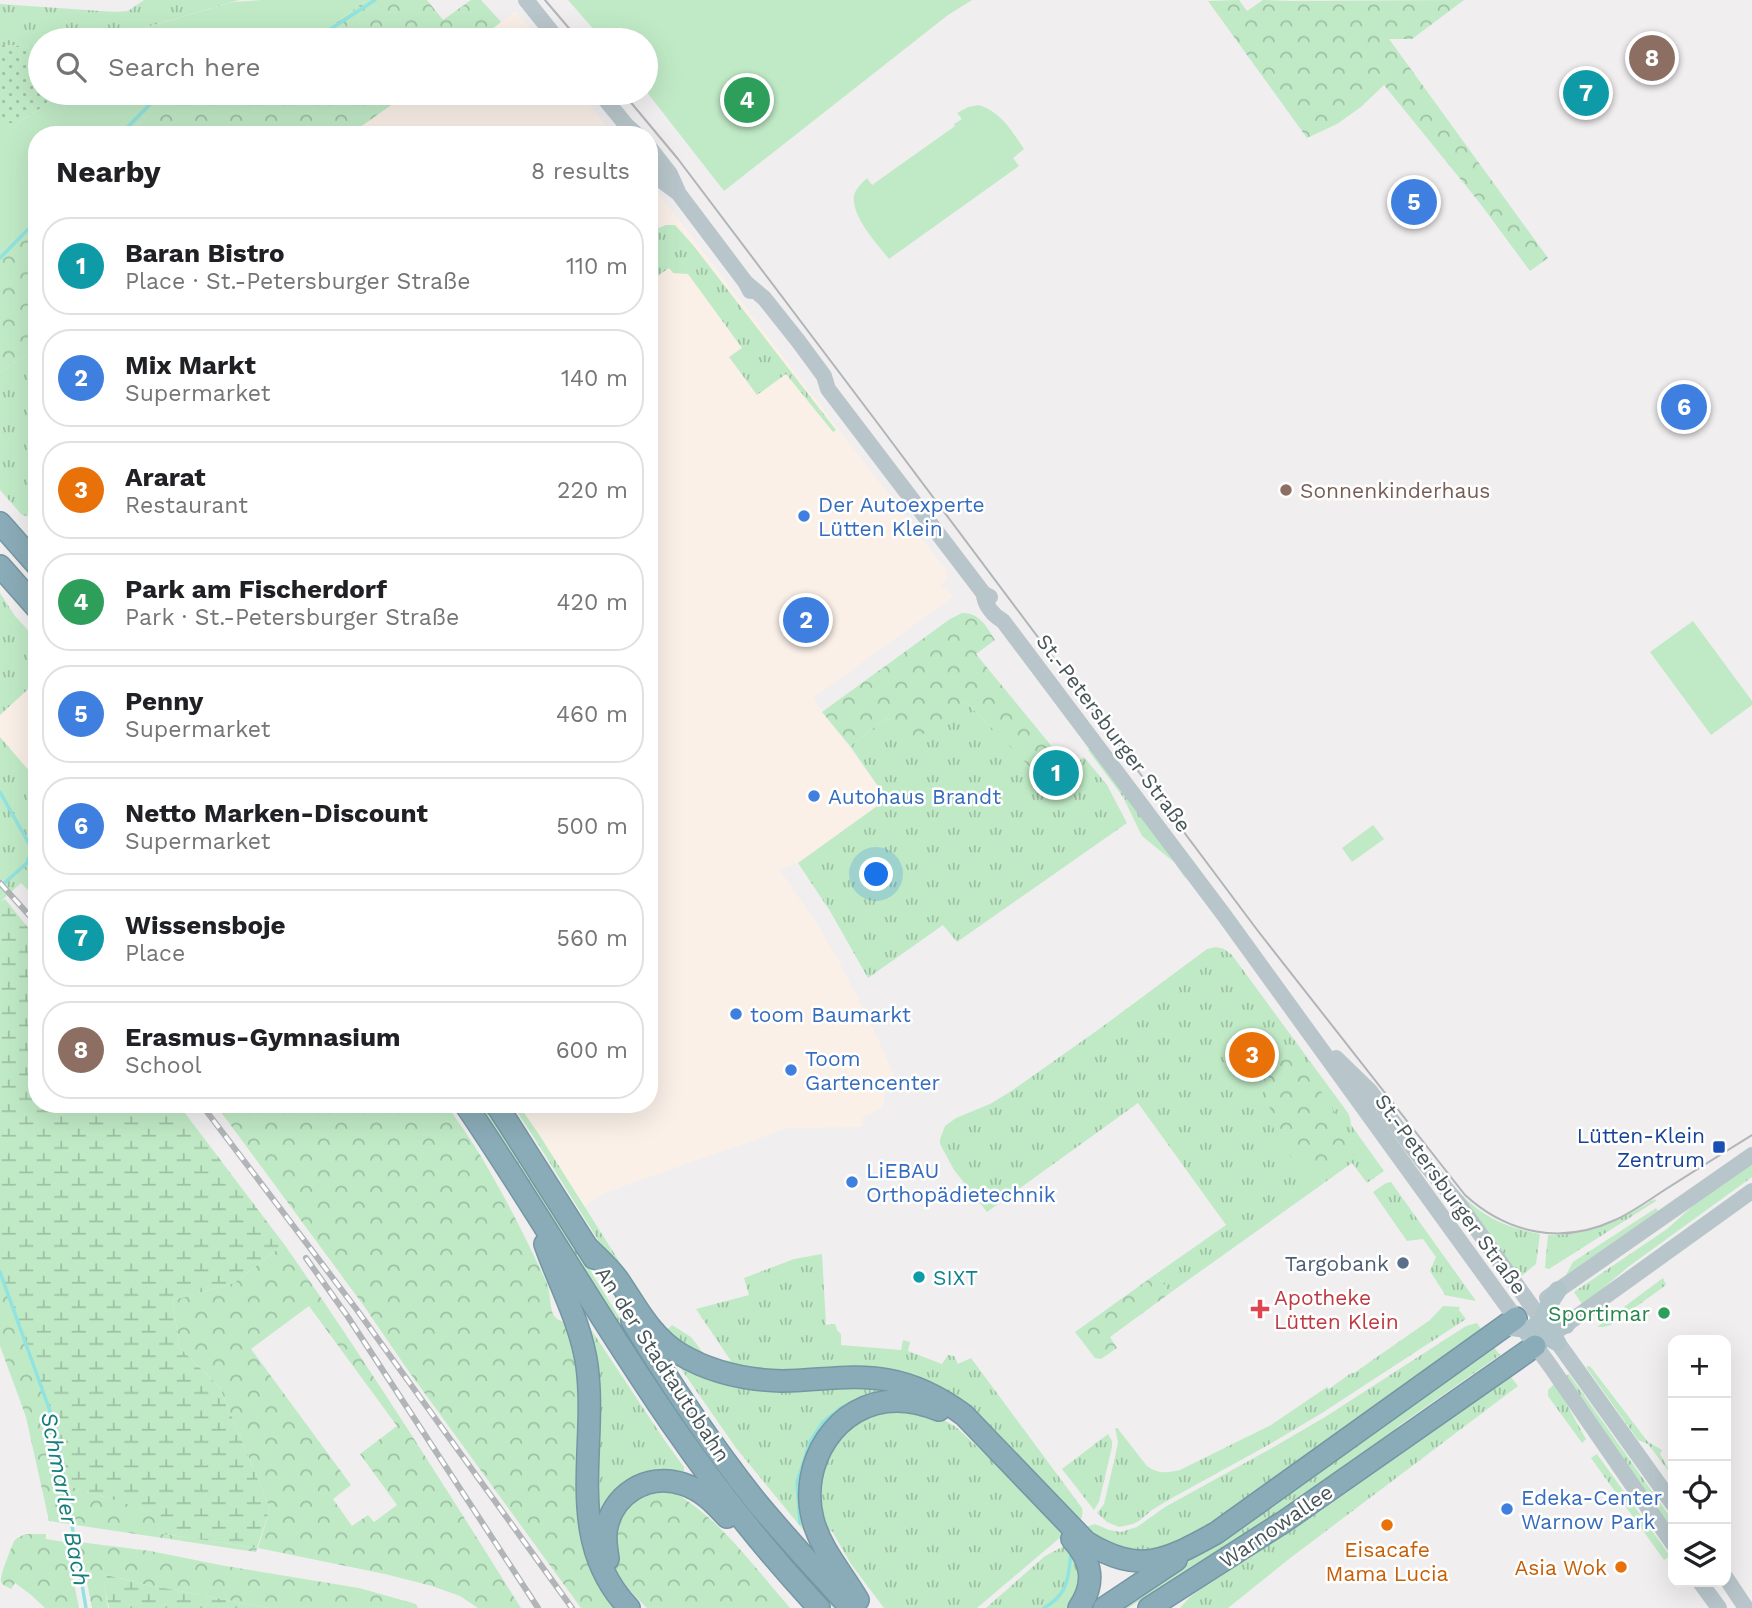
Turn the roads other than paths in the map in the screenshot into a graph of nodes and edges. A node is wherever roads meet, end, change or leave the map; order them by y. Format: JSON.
{"nodes":[{"id":1,"x":526,"y":0,"type":"edge"},
{"id":2,"x":548,"y":28,"type":"edge"},
{"id":3,"x":610,"y":105,"type":"edge"},
{"id":4,"x":626,"y":126,"type":"edge"},
{"id":5,"x":658,"y":159,"type":"edge"},
{"id":6,"x":658,"y":176,"type":"edge"},
{"id":7,"x":680,"y":194,"type":"junction"},
{"id":8,"x":0,"y":523,"type":"edge"},
{"id":9,"x":28,"y":555,"type":"edge"},
{"id":10,"x":0,"y":566,"type":"edge"},
{"id":11,"x":28,"y":598,"type":"edge"},
{"id":12,"x":472,"y":1113,"type":"edge"},
{"id":13,"x":502,"y":1113,"type":"edge"},
{"id":14,"x":1752,"y":1155,"type":"edge"},
{"id":15,"x":1752,"y":1191,"type":"edge"},
{"id":16,"x":534,"y":1208,"type":"junction"},
{"id":17,"x":586,"y":1246,"type":"junction"},
{"id":18,"x":1558,"y":1290,"type":"joint"},
{"id":19,"x":1537,"y":1330,"type":"junction"},
{"id":20,"x":1668,"y":1498,"type":"edge"},
{"id":21,"x":1216,"y":1533,"type":"junction"},
{"id":22,"x":1668,"y":1536,"type":"edge"},
{"id":23,"x":1215,"y":1567,"type":"junction"},
{"id":24,"x":782,"y":1568,"type":"junction"},
{"id":25,"x":1731,"y":1586,"type":"edge"},
{"id":26,"x":1703,"y":1587,"type":"edge"},
{"id":27,"x":629,"y":1608,"type":"edge"},
{"id":28,"x":639,"y":1608,"type":"edge"},
{"id":29,"x":819,"y":1608,"type":"edge"},
{"id":30,"x":851,"y":1608,"type":"edge"},
{"id":31,"x":862,"y":1608,"type":"edge"},
{"id":32,"x":1079,"y":1608,"type":"edge"},
{"id":33,"x":1104,"y":1608,"type":"edge"},
{"id":34,"x":1149,"y":1608,"type":"edge"},
{"id":35,"x":1174,"y":1608,"type":"edge"},
{"id":36,"x":1718,"y":1608,"type":"edge"},
{"id":37,"x":1746,"y":1608,"type":"edge"}],
"edges":[{"from":1,"to":2,"type":"main road"},
{"from":3,"to":4,"type":"main road"},
{"from":5,"to":7,"type":"main road","name":"St.-Petersburger Straße"},
{"from":6,"to":7,"type":"main road","name":"St.-Petersburger Straße"},
{"from":7,"to":19,"type":"main road","name":"St.-Petersburger Straße"},
{"from":8,"to":9,"type":"highway"},
{"from":10,"to":11,"type":"highway"},
{"from":12,"to":16,"type":"highway","name":"An der Stadtautobahn"},
{"from":13,"to":17,"type":"highway","name":"An der Stadtautobahn"},
{"from":14,"to":18,"type":"main road"},
{"from":15,"to":19,"type":"main road"},
{"from":16,"to":24,"type":"highway","name":"An der Stadtautobahn"},
{"from":16,"to":27,"type":"highway"},
{"from":17,"to":21,"type":"highway"},
{"from":17,"to":30,"type":"highway","name":"An der Stadtautobahn"},
{"from":18,"to":19,"type":"main road"},
{"from":19,"to":20,"type":"main road","name":"St.-Petersburger Straße"},
{"from":19,"to":21,"type":"highway"},
{"from":19,"to":22,"type":"main road","name":"St.-Petersburger Straße"},
{"from":19,"to":23,"type":"highway","name":"Warnowallee"},
{"from":21,"to":33,"type":"highway","name":"Warnowallee"},
{"from":23,"to":34,"type":"highway","name":"Warnowallee"},
{"from":23,"to":35,"type":"highway"},
{"from":24,"to":28,"type":"highway"},
{"from":24,"to":29,"type":"highway","name":"An der Stadtautobahn"},
{"from":25,"to":37,"type":"main road"},
{"from":26,"to":36,"type":"main road"},
{"from":31,"to":32,"type":"highway"}]}
